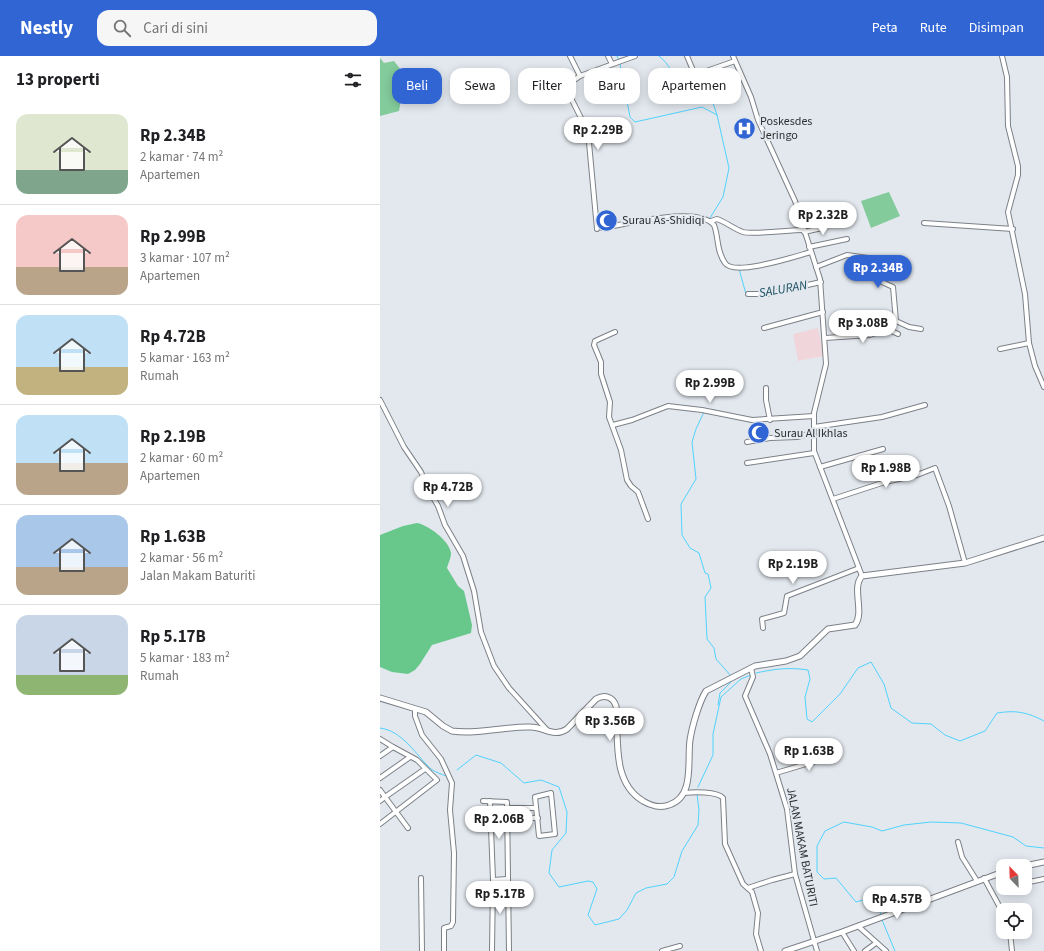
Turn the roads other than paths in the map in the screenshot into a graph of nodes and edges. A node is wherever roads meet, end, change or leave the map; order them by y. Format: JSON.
{"nodes":[{"id":1,"x":570,"y":56,"type":"edge"},
{"id":2,"x":608,"y":56,"type":"edge"},
{"id":3,"x":635,"y":56,"type":"edge"},
{"id":4,"x":687,"y":56,"type":"edge"},
{"id":5,"x":733,"y":56,"type":"edge"},
{"id":6,"x":1002,"y":56,"type":"edge"},
{"id":7,"x":735,"y":61,"type":"junction"},
{"id":8,"x":612,"y":64,"type":"junction"},
{"id":9,"x":580,"y":76,"type":"junction"},
{"id":10,"x":711,"y":221,"type":"junction"},
{"id":11,"x":834,"y":222,"type":"dead end"},
{"id":12,"x":924,"y":222,"type":"dead end"},
{"id":13,"x":1013,"y":229,"type":"junction"},
{"id":14,"x":803,"y":231,"type":"junction"},
{"id":15,"x":847,"y":239,"type":"dead end"},
{"id":16,"x":809,"y":247,"type":"junction"},
{"id":17,"x":810,"y":252,"type":"junction"},
{"id":18,"x":816,"y":267,"type":"junction"},
{"id":19,"x":821,"y":282,"type":"junction"},
{"id":20,"x":748,"y":294,"type":"dead end"},
{"id":21,"x":823,"y":312,"type":"junction"},
{"id":22,"x":764,"y":328,"type":"dead end"},
{"id":23,"x":921,"y":328,"type":"dead end"},
{"id":24,"x":615,"y":332,"type":"dead end"},
{"id":25,"x":898,"y":334,"type":"dead end"},
{"id":26,"x":825,"y":338,"type":"junction"},
{"id":27,"x":1029,"y":343,"type":"junction"},
{"id":28,"x":1000,"y":349,"type":"dead end"},
{"id":29,"x":1044,"y":387,"type":"edge"},
{"id":30,"x":766,"y":388,"type":"dead end"},
{"id":31,"x":380,"y":400,"type":"edge"},
{"id":32,"x":925,"y":406,"type":"dead end"},
{"id":33,"x":814,"y":416,"type":"junction"},
{"id":34,"x":770,"y":420,"type":"junction"},
{"id":35,"x":613,"y":425,"type":"junction"},
{"id":36,"x":814,"y":427,"type":"junction"},
{"id":37,"x":814,"y":433,"type":"junction"},
{"id":38,"x":747,"y":442,"type":"dead end"},
{"id":39,"x":883,"y":450,"type":"dead end"},
{"id":40,"x":814,"y":453,"type":"junction"},
{"id":41,"x":747,"y":463,"type":"dead end"},
{"id":42,"x":820,"y":467,"type":"junction"},
{"id":43,"x":833,"y":499,"type":"junction"},
{"id":44,"x":648,"y":519,"type":"dead end"},
{"id":45,"x":1044,"y":538,"type":"edge"},
{"id":46,"x":965,"y":563,"type":"junction"},
{"id":47,"x":859,"y":568,"type":"junction"},
{"id":48,"x":862,"y":576,"type":"junction"},
{"id":49,"x":763,"y":628,"type":"dead end"},
{"id":50,"x":750,"y":668,"type":"junction"},
{"id":51,"x":380,"y":698,"type":"edge"},
{"id":52,"x":415,"y":710,"type":"junction"},
{"id":53,"x":546,"y":730,"type":"junction"},
{"id":54,"x":380,"y":739,"type":"edge"},
{"id":55,"x":393,"y":747,"type":"junction"},
{"id":56,"x":836,"y":755,"type":"dead end"},
{"id":57,"x":380,"y":756,"type":"edge"},
{"id":58,"x":410,"y":757,"type":"junction"},
{"id":59,"x":425,"y":769,"type":"junction"},
{"id":60,"x":776,"y":774,"type":"junction"},
{"id":61,"x":380,"y":778,"type":"edge"},
{"id":62,"x":380,"y":790,"type":"edge"},
{"id":63,"x":684,"y":793,"type":"junction"},
{"id":64,"x":385,"y":798,"type":"junction"},
{"id":65,"x":380,"y":801,"type":"edge"},
{"id":66,"x":483,"y":801,"type":"dead end"},
{"id":67,"x":490,"y":801,"type":"junction"},
{"id":68,"x":507,"y":808,"type":"junction"},
{"id":69,"x":536,"y":808,"type":"junction"},
{"id":70,"x":396,"y":811,"type":"junction"},
{"id":71,"x":507,"y":818,"type":"junction"},
{"id":72,"x":538,"y":818,"type":"junction"},
{"id":73,"x":380,"y":824,"type":"edge"},
{"id":74,"x":408,"y":828,"type":"dead end"},
{"id":75,"x":958,"y":842,"type":"dead end"},
{"id":76,"x":1044,"y":862,"type":"edge"},
{"id":77,"x":1032,"y":865,"type":"edge"},
{"id":78,"x":795,"y":874,"type":"junction"},
{"id":79,"x":996,"y":874,"type":"edge"},
{"id":80,"x":421,"y":878,"type":"dead end"},
{"id":81,"x":984,"y":878,"type":"junction"},
{"id":82,"x":1044,"y":878,"type":"edge"},
{"id":83,"x":507,"y":879,"type":"junction"},
{"id":84,"x":493,"y":880,"type":"junction"},
{"id":85,"x":977,"y":881,"type":"junction"},
{"id":86,"x":1032,"y":881,"type":"edge"},
{"id":87,"x":747,"y":888,"type":"junction"},
{"id":88,"x":998,"y":903,"type":"edge"},
{"id":89,"x":858,"y":926,"type":"junction"},
{"id":90,"x":842,"y":932,"type":"junction"},
{"id":91,"x":1011,"y":939,"type":"edge"},
{"id":92,"x":813,"y":942,"type":"junction"},
{"id":93,"x":876,"y":943,"type":"junction"},
{"id":94,"x":680,"y":946,"type":"dead end"},
{"id":95,"x":422,"y":951,"type":"edge"},
{"id":96,"x":444,"y":951,"type":"edge"},
{"id":97,"x":492,"y":951,"type":"edge"},
{"id":98,"x":509,"y":951,"type":"edge"},
{"id":99,"x":662,"y":951,"type":"edge"},
{"id":100,"x":761,"y":951,"type":"edge"},
{"id":101,"x":785,"y":951,"type":"edge"},
{"id":102,"x":817,"y":951,"type":"edge"},
{"id":103,"x":854,"y":951,"type":"edge"},
{"id":104,"x":865,"y":951,"type":"edge"},
{"id":105,"x":886,"y":951,"type":"edge"},
{"id":106,"x":1012,"y":951,"type":"edge"}],
"edges":[{"from":1,"to":9,"type":"street"},
{"from":2,"to":8,"type":"street"},
{"from":3,"to":8,"type":"street"},
{"from":4,"to":7,"type":"street"},
{"from":5,"to":7,"type":"street"},
{"from":6,"to":13,"type":"street"},
{"from":7,"to":14,"type":"street"},
{"from":8,"to":9,"type":"street"},
{"from":9,"to":10,"type":"street"},
{"from":10,"to":14,"type":"street"},
{"from":10,"to":17,"type":"street"},
{"from":11,"to":14,"type":"street"},
{"from":12,"to":13,"type":"street"},
{"from":13,"to":27,"type":"street"},
{"from":14,"to":16,"type":"street"},
{"from":15,"to":16,"type":"street"},
{"from":16,"to":17,"type":"street"},
{"from":17,"to":18,"type":"street"},
{"from":18,"to":19,"type":"street"},
{"from":18,"to":23,"type":"street"},
{"from":19,"to":20,"type":"street"},
{"from":19,"to":21,"type":"street"},
{"from":21,"to":22,"type":"street"},
{"from":21,"to":26,"type":"street"},
{"from":24,"to":35,"type":"street"},
{"from":25,"to":26,"type":"street"},
{"from":26,"to":33,"type":"street"},
{"from":27,"to":28,"type":"street"},
{"from":27,"to":29,"type":"street"},
{"from":30,"to":34,"type":"street"},
{"from":31,"to":53,"type":"street"},
{"from":32,"to":36,"type":"street"},
{"from":33,"to":34,"type":"street"},
{"from":33,"to":36,"type":"street"},
{"from":34,"to":35,"type":"street"},
{"from":35,"to":44,"type":"street"},
{"from":36,"to":37,"type":"street"},
{"from":37,"to":38,"type":"street"},
{"from":37,"to":40,"type":"street"},
{"from":39,"to":42,"type":"street"},
{"from":40,"to":41,"type":"street"},
{"from":40,"to":42,"type":"street"},
{"from":42,"to":43,"type":"street"},
{"from":43,"to":46,"type":"street"},
{"from":43,"to":47,"type":"street"},
{"from":45,"to":46,"type":"street"},
{"from":46,"to":48,"type":"street"},
{"from":47,"to":48,"type":"street"},
{"from":47,"to":49,"type":"street"},
{"from":48,"to":50,"type":"street"},
{"from":50,"to":60,"type":"street","name":"JALAN MAKAM BATURITI"},
{"from":50,"to":63,"type":"street"},
{"from":51,"to":52,"type":"street"},
{"from":52,"to":53,"type":"street"},
{"from":52,"to":96,"type":"street"},
{"from":53,"to":63,"type":"street"},
{"from":54,"to":55,"type":"street"},
{"from":55,"to":57,"type":"street"},
{"from":55,"to":58,"type":"street"},
{"from":56,"to":60,"type":"street"},
{"from":58,"to":59,"type":"street"},
{"from":58,"to":61,"type":"street"},
{"from":59,"to":64,"type":"street"},
{"from":59,"to":70,"type":"street"},
{"from":60,"to":78,"type":"street","name":"JALAN MAKAM BATURITI"},
{"from":62,"to":64,"type":"street"},
{"from":63,"to":87,"type":"street"},
{"from":64,"to":65,"type":"street"},
{"from":64,"to":70,"type":"street"},
{"from":66,"to":67,"type":"street"},
{"from":67,"to":68,"type":"street"},
{"from":67,"to":84,"type":"street"},
{"from":68,"to":69,"type":"street"},
{"from":68,"to":71,"type":"street"},
{"from":69,"to":72,"type":"street"},
{"from":69,"to":72,"type":"street"},
{"from":70,"to":73,"type":"street"},
{"from":70,"to":74,"type":"street"},
{"from":71,"to":72,"type":"street"},
{"from":71,"to":83,"type":"street"},
{"from":75,"to":85,"type":"street"},
{"from":76,"to":77,"type":"street"},
{"from":78,"to":87,"type":"street"},
{"from":78,"to":92,"type":"street","name":"JALAN MAKAM BATURITI"},
{"from":79,"to":81,"type":"street"},
{"from":80,"to":95,"type":"street"},
{"from":81,"to":85,"type":"street"},
{"from":81,"to":88,"type":"street"},
{"from":82,"to":86,"type":"street"},
{"from":83,"to":84,"type":"street"},
{"from":83,"to":98,"type":"street"},
{"from":84,"to":97,"type":"street"},
{"from":85,"to":89,"type":"street"},
{"from":87,"to":100,"type":"street"},
{"from":89,"to":90,"type":"street"},
{"from":89,"to":93,"type":"street"},
{"from":90,"to":92,"type":"street"},
{"from":90,"to":103,"type":"street"},
{"from":91,"to":106,"type":"street"},
{"from":92,"to":101,"type":"street"},
{"from":92,"to":102,"type":"street","name":"JALAN MAKAM BATURITI"},
{"from":93,"to":104,"type":"street"},
{"from":93,"to":105,"type":"street"},
{"from":94,"to":99,"type":"street"}]}
